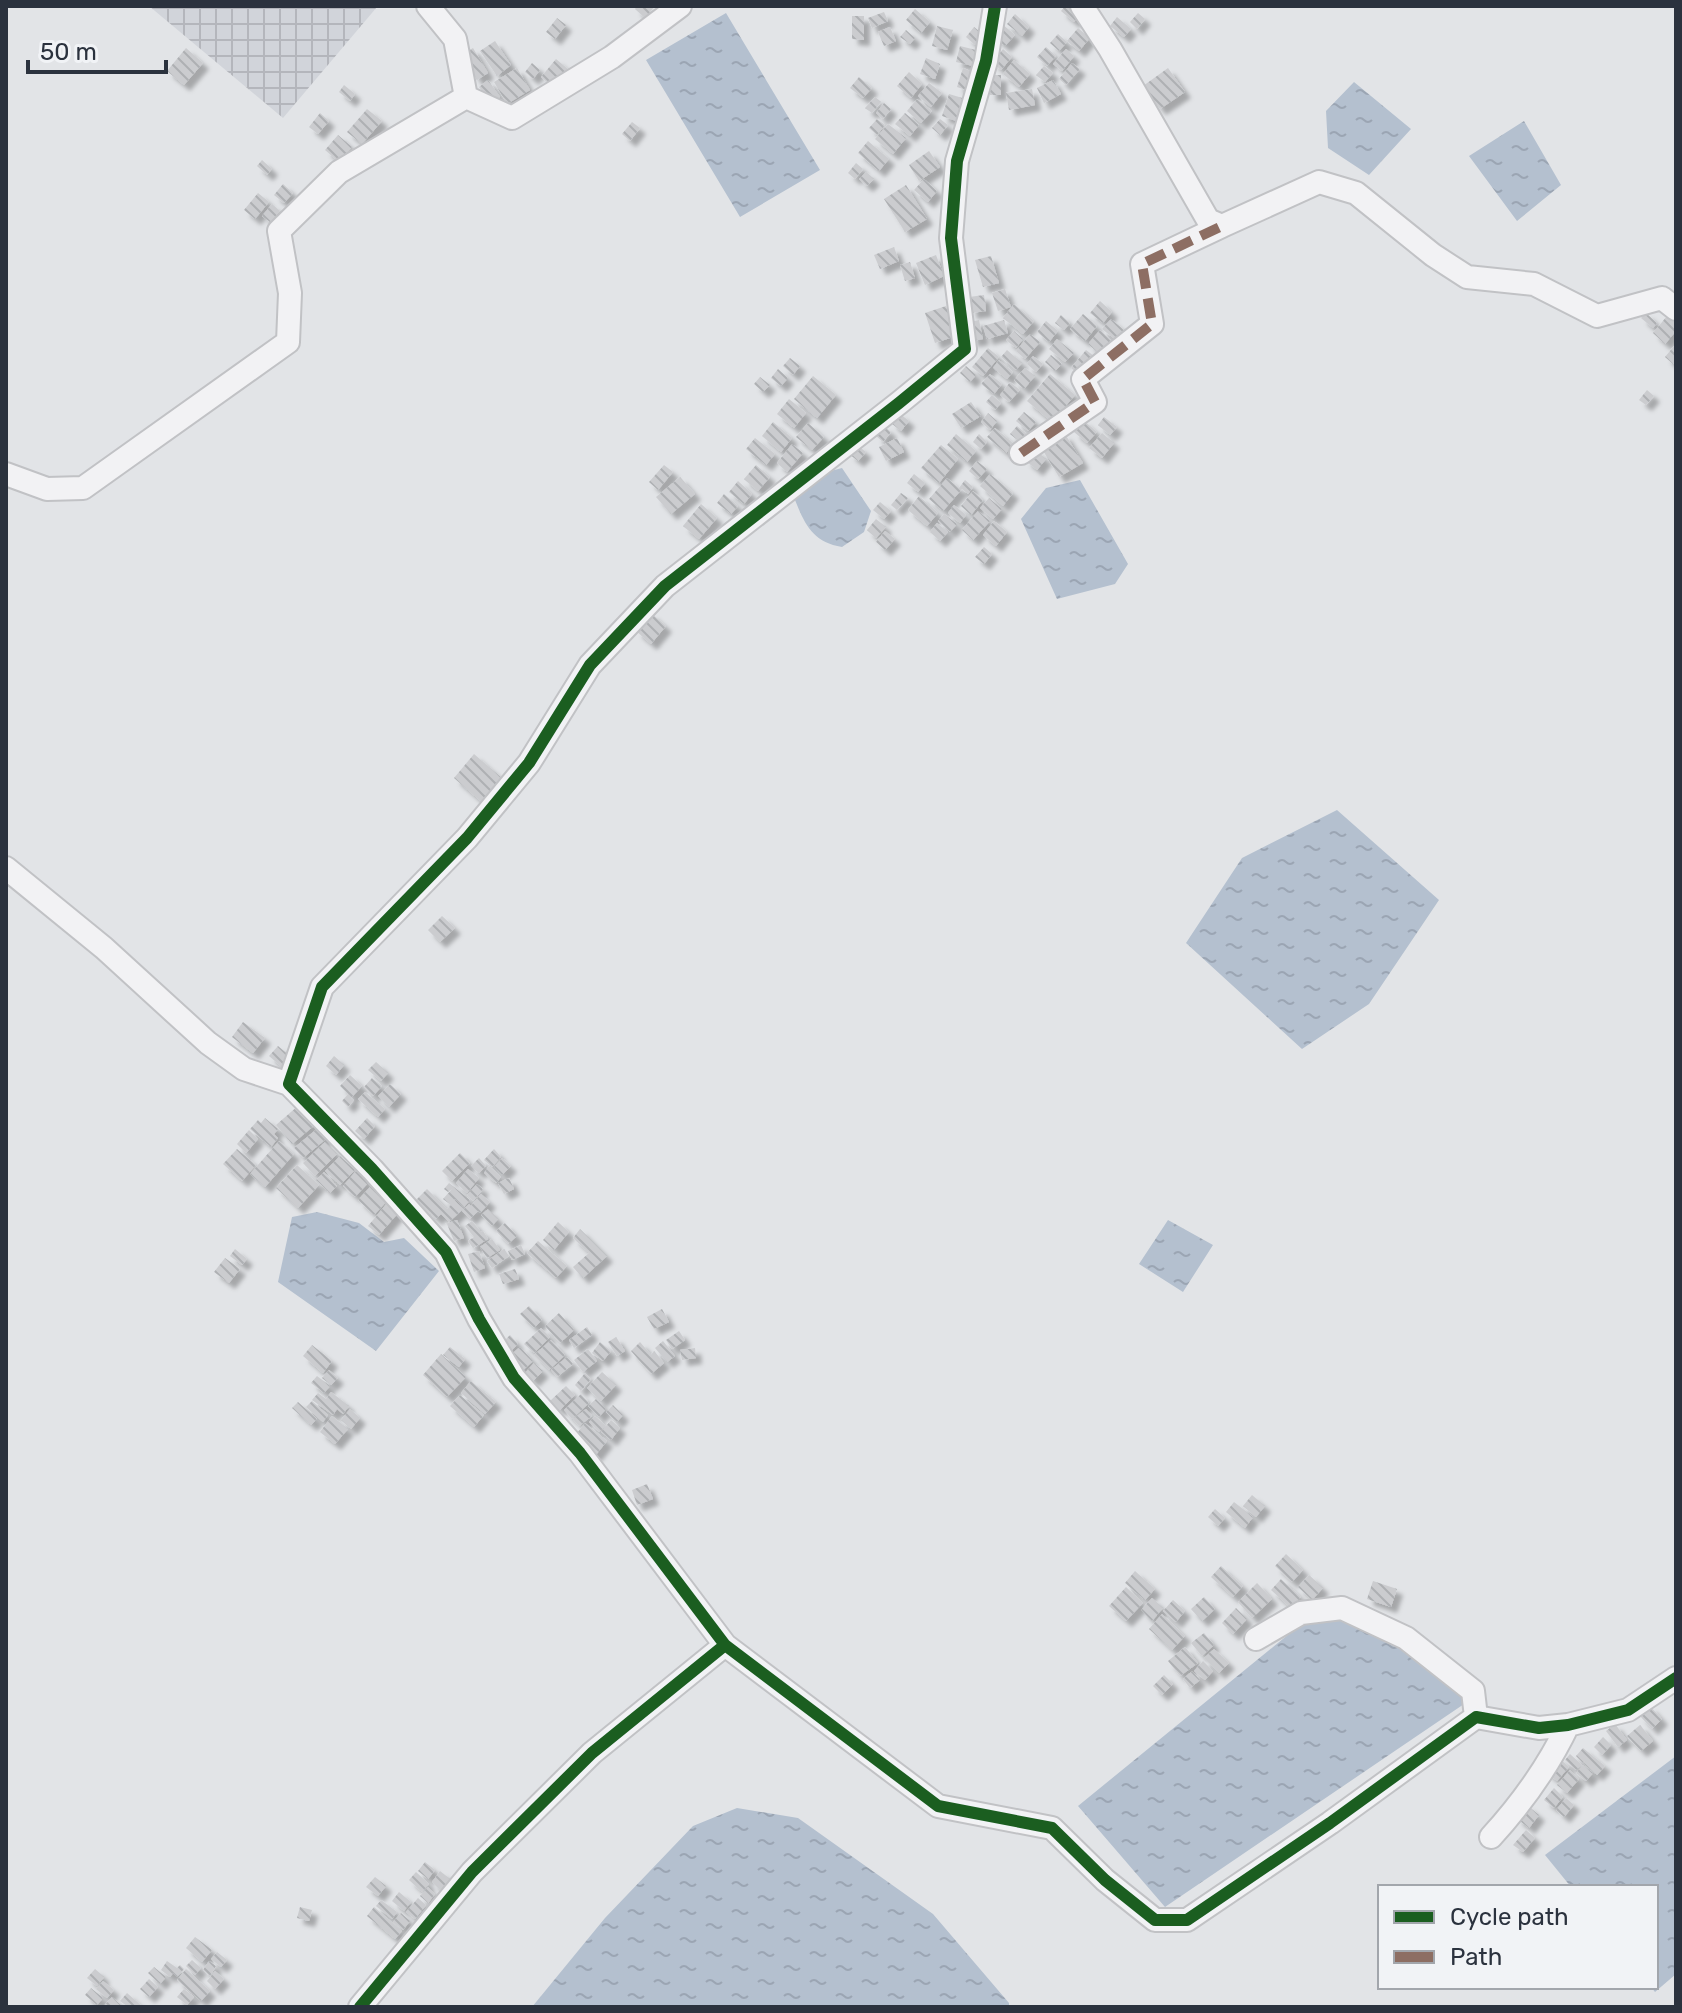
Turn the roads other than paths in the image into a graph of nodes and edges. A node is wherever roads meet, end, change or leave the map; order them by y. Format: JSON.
{"nodes":[{"id":1,"x":428,"y":6,"type":"edge"},
{"id":2,"x":680,"y":6,"type":"edge"},
{"id":3,"x":995,"y":6,"type":"edge"},
{"id":4,"x":1082,"y":6,"type":"edge"},
{"id":5,"x":466,"y":97,"type":"junction"},
{"id":6,"x":1222,"y":226,"type":"junction"},
{"id":7,"x":1676,"y":309,"type":"edge"},
{"id":8,"x":1021,"y":453,"type":"dead end"},
{"id":9,"x":6,"y":474,"type":"edge"},
{"id":10,"x":6,"y":868,"type":"edge"},
{"id":11,"x":289,"y":1084,"type":"junction"},
{"id":12,"x":1256,"y":1639,"type":"dead end"},
{"id":13,"x":725,"y":1645,"type":"junction"},
{"id":14,"x":1676,"y":1678,"type":"edge"},
{"id":15,"x":1476,"y":1717,"type":"junction"},
{"id":16,"x":1568,"y":1725,"type":"junction"},
{"id":17,"x":1491,"y":1837,"type":"dead end"},
{"id":18,"x":360,"y":2007,"type":"edge"}],
"edges":[{"from":1,"to":5,"type":"street"},
{"from":2,"to":5,"type":"street"},
{"from":3,"to":11,"type":"street"},
{"from":4,"to":6,"type":"street"},
{"from":5,"to":9,"type":"street"},
{"from":6,"to":7,"type":"street"},
{"from":6,"to":8,"type":"street"},
{"from":10,"to":11,"type":"street"},
{"from":11,"to":13,"type":"street"},
{"from":12,"to":15,"type":"street"},
{"from":13,"to":15,"type":"street"},
{"from":13,"to":18,"type":"street"},
{"from":14,"to":16,"type":"street"},
{"from":15,"to":16,"type":"street"},
{"from":16,"to":17,"type":"street"}]}
